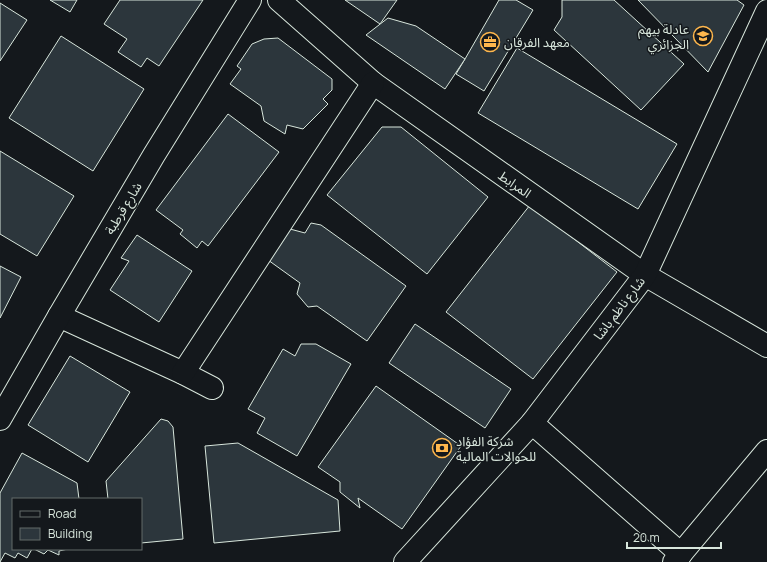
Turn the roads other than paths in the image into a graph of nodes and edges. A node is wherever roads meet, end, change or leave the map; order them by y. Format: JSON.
{"nodes":[{"id":1,"x":250,"y":0,"type":"edge"},
{"id":2,"x":279,"y":0,"type":"edge"},
{"id":3,"x":767,"y":11,"type":"edge"},
{"id":4,"x":373,"y":83,"type":"junction"},
{"id":5,"x":645,"y":275,"type":"junction"},
{"id":6,"x":58,"y":316,"type":"junction"},
{"id":7,"x":767,"y":346,"type":"edge"},
{"id":8,"x":183,"y":373,"type":"junction"},
{"id":9,"x":212,"y":388,"type":"dead end"},
{"id":10,"x":0,"y":419,"type":"edge"},
{"id":11,"x":532,"y":423,"type":"junction"},
{"id":12,"x":767,"y":451,"type":"edge"},
{"id":13,"x":677,"y":558,"type":"edge"},
{"id":14,"x":405,"y":562,"type":"edge"}],
"edges":[{"from":1,"to":6,"type":"street","name":"شارع قرطبة"},
{"from":2,"to":4,"type":"street","name":"المرابط"},
{"from":3,"to":5,"type":"street","name":"شارع ناظم باشا"},
{"from":4,"to":5,"type":"street","name":"المرابط"},
{"from":4,"to":8,"type":"street"},
{"from":5,"to":7,"type":"street","name":"المرابط"},
{"from":5,"to":11,"type":"street","name":"شارع ناظم باشا"},
{"from":6,"to":8,"type":"street"},
{"from":6,"to":10,"type":"street","name":"شارع قرطبة"},
{"from":8,"to":9,"type":"street"},
{"from":11,"to":13,"type":"street"},
{"from":11,"to":14,"type":"street","name":"شارع ناظم باشا"},
{"from":12,"to":13,"type":"street"}]}
